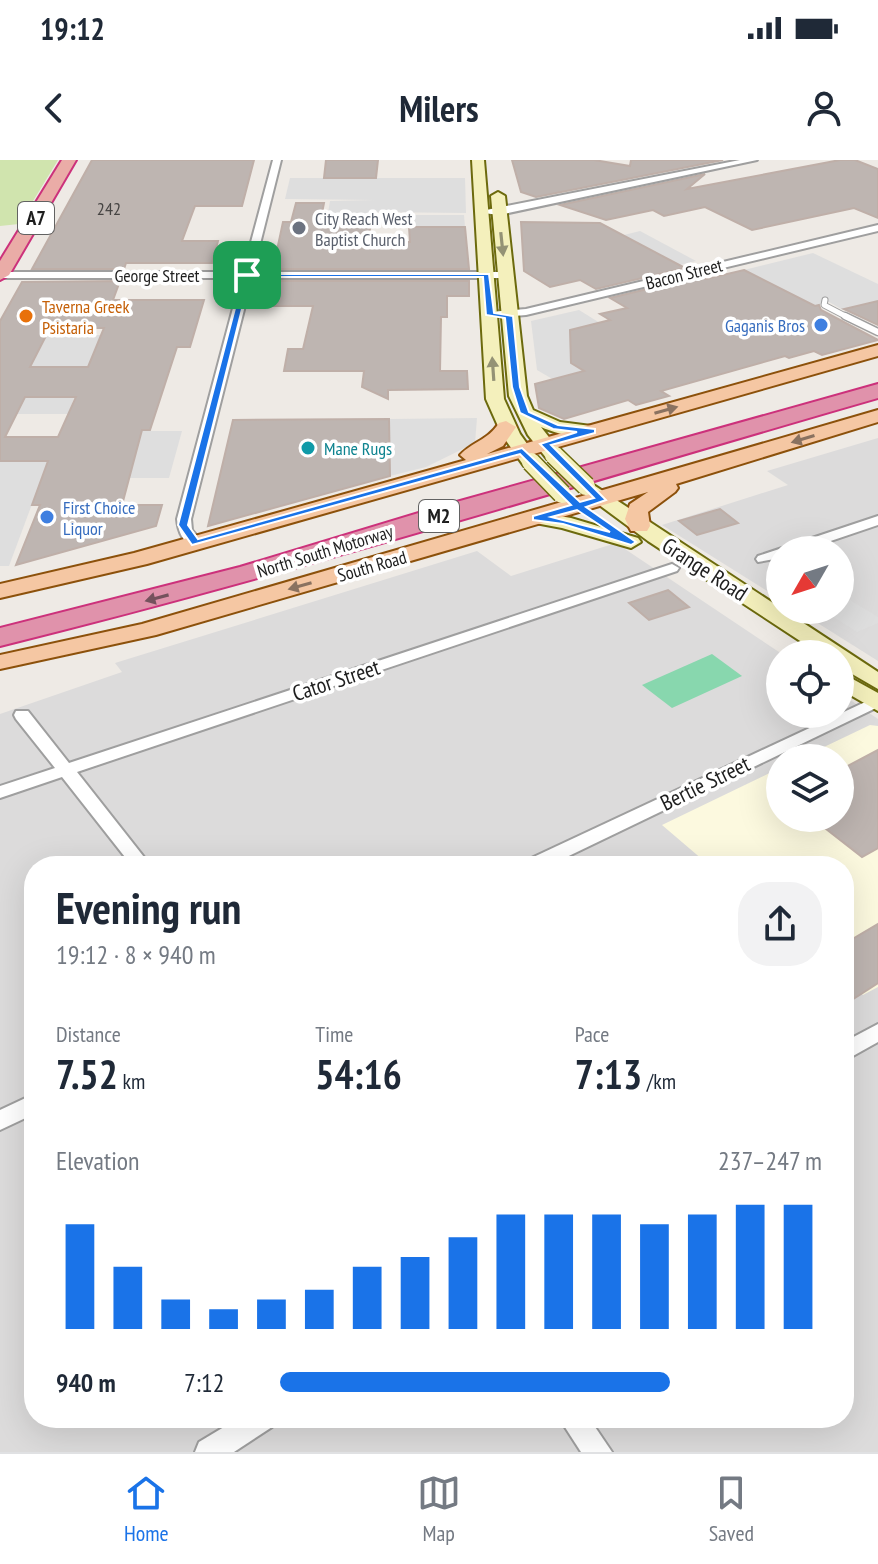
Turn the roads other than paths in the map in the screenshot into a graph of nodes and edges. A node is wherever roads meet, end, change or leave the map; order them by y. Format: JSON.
{"nodes":[{"id":1,"x":69,"y":160,"type":"edge"},
{"id":2,"x":277,"y":160,"type":"edge"},
{"id":3,"x":478,"y":160,"type":"edge"},
{"id":4,"x":753,"y":160,"type":"edge"},
{"id":5,"x":497,"y":186,"type":"dead end"},
{"id":6,"x":481,"y":212,"type":"junction"},
{"id":7,"x":499,"y":212,"type":"junction"},
{"id":8,"x":878,"y":228,"type":"edge"},
{"id":9,"x":7,"y":229,"type":"dead end"},
{"id":10,"x":29,"y":229,"type":"junction"},
{"id":11,"x":0,"y":275,"type":"edge"},
{"id":12,"x":247,"y":275,"type":"junction"},
{"id":13,"x":487,"y":275,"type":"junction"},
{"id":14,"x":506,"y":275,"type":"junction"},
{"id":15,"x":825,"y":300,"type":"dead end"},
{"id":16,"x":499,"y":316,"type":"junction"},
{"id":17,"x":878,"y":332,"type":"edge"},
{"id":18,"x":878,"y":350,"type":"edge"},
{"id":19,"x":878,"y":374,"type":"edge"},
{"id":20,"x":878,"y":391,"type":"edge"},
{"id":21,"x":525,"y":413,"type":"junction"},
{"id":22,"x":878,"y":416,"type":"edge"},
{"id":23,"x":506,"y":427,"type":"junction"},
{"id":24,"x":591,"y":431,"type":"junction"},
{"id":25,"x":550,"y":450,"type":"junction"},
{"id":26,"x":527,"y":456,"type":"junction"},
{"id":27,"x":701,"y":470,"type":"junction"},
{"id":28,"x":427,"y":477,"type":"junction"},
{"id":29,"x":582,"y":496,"type":"junction"},
{"id":30,"x":537,"y":518,"type":"junction"},
{"id":31,"x":878,"y":520,"type":"edge"},
{"id":32,"x":635,"y":534,"type":"junction"},
{"id":33,"x":831,"y":536,"type":"edge"},
{"id":34,"x":196,"y":543,"type":"junction"},
{"id":35,"x":766,"y":558,"type":"edge"},
{"id":36,"x":763,"y":559,"type":"dead end"},
{"id":37,"x":672,"y":568,"type":"junction"},
{"id":38,"x":0,"y":591,"type":"edge"},
{"id":39,"x":0,"y":615,"type":"edge"},
{"id":40,"x":147,"y":630,"type":"junction"},
{"id":41,"x":0,"y":637,"type":"edge"},
{"id":42,"x":781,"y":640,"type":"edge"},
{"id":43,"x":811,"y":640,"type":"edge"},
{"id":44,"x":0,"y":662,"type":"edge"},
{"id":45,"x":854,"y":673,"type":"edge"},
{"id":46,"x":0,"y":680,"type":"edge"},
{"id":47,"x":854,"y":686,"type":"edge"},
{"id":48,"x":877,"y":697,"type":"edge"},
{"id":49,"x":22,"y":715,"type":"dead end"},
{"id":50,"x":65,"y":770,"type":"junction"},
{"id":51,"x":0,"y":792,"type":"edge"},
{"id":52,"x":134,"y":856,"type":"edge"},
{"id":53,"x":552,"y":856,"type":"edge"},
{"id":54,"x":878,"y":1032,"type":"edge"},
{"id":55,"x":854,"y":1047,"type":"edge"},
{"id":56,"x":24,"y":1108,"type":"edge"},
{"id":57,"x":0,"y":1121,"type":"edge"},
{"id":58,"x":247,"y":1428,"type":"edge"},
{"id":59,"x":580,"y":1428,"type":"edge"},
{"id":60,"x":209,"y":1452,"type":"edge"},
{"id":61,"x":598,"y":1452,"type":"edge"}],
"edges":[{"from":1,"to":10,"type":"highway","number":"A7"},
{"from":2,"to":12,"type":"street"},
{"from":3,"to":6,"type":"main road"},
{"from":4,"to":7,"type":"street"},
{"from":5,"to":7,"type":"main road"},
{"from":6,"to":7,"type":"street"},
{"from":6,"to":13,"type":"main road"},
{"from":7,"to":14,"type":"main road","one_way":true},
{"from":8,"to":16,"type":"street","name":"Bacon Street"},
{"from":9,"to":10,"type":"highway"},
{"from":10,"to":11,"type":"highway","number":"A7"},
{"from":11,"to":12,"type":"street","name":"George Street"},
{"from":12,"to":13,"type":"street","name":"George Street"},
{"from":12,"to":34,"type":"street"},
{"from":13,"to":14,"type":"street","name":"George Street"},
{"from":13,"to":16,"type":"main road"},
{"from":14,"to":16,"type":"main road"},
{"from":15,"to":17,"type":"lane"},
{"from":16,"to":21,"type":"main road","name":"Grange Road"},
{"from":23,"to":16,"type":"main road","one_way":true},
{"from":24,"to":18,"type":"main road","one_way":true},
{"from":19,"to":39,"type":"highway","name":"North South Motorway","number":"M2"},
{"from":20,"to":41,"type":"highway","name":"North South Motorway","number":"M2","one_way":true},
{"from":21,"to":24,"type":"main road"},
{"from":21,"to":25,"type":"main road","name":"Grange Road"},
{"from":22,"to":27,"type":"main road","name":"South Road","one_way":true},
{"from":23,"to":26,"type":"main road"},
{"from":23,"to":28,"type":"main road"},
{"from":24,"to":25,"type":"main road"},
{"from":25,"to":26,"type":"main road"},
{"from":25,"to":29,"type":"main road","name":"Grange Road","bridge":true},
{"from":26,"to":28,"type":"main road"},
{"from":26,"to":29,"type":"main road","bridge":true},
{"from":27,"to":29,"type":"main road","name":"South Road"},
{"from":27,"to":32,"type":"main road"},
{"from":28,"to":34,"type":"main road"},
{"from":29,"to":30,"type":"main road","name":"South Road"},
{"from":29,"to":32,"type":"main road","name":"Grange Road"},
{"from":30,"to":32,"type":"main road"},
{"from":30,"to":40,"type":"main road","name":"South Road","one_way":true},
{"from":31,"to":33,"type":"street"},
{"from":32,"to":37,"type":"main road","name":"Grange Road"},
{"from":32,"to":43,"type":"main road","name":"Grange Road"},
{"from":34,"to":38,"type":"main road"},
{"from":35,"to":36,"type":"street"},
{"from":37,"to":42,"type":"main road","name":"Grange Road"},
{"from":37,"to":50,"type":"street","name":"Cator Street"},
{"from":40,"to":44,"type":"main road","name":"South Road"},
{"from":40,"to":46,"type":"main road"},
{"from":45,"to":48,"type":"main road","name":"Grange Road"},
{"from":47,"to":48,"type":"main road"},
{"from":48,"to":53,"type":"street","name":"Bertie Street"},
{"from":49,"to":50,"type":"street"},
{"from":50,"to":51,"type":"street","name":"Cator Street"},
{"from":50,"to":52,"type":"street"},
{"from":54,"to":55,"type":"street"},
{"from":56,"to":57,"type":"street"},
{"from":58,"to":60,"type":"street"},
{"from":59,"to":61,"type":"street"}]}
